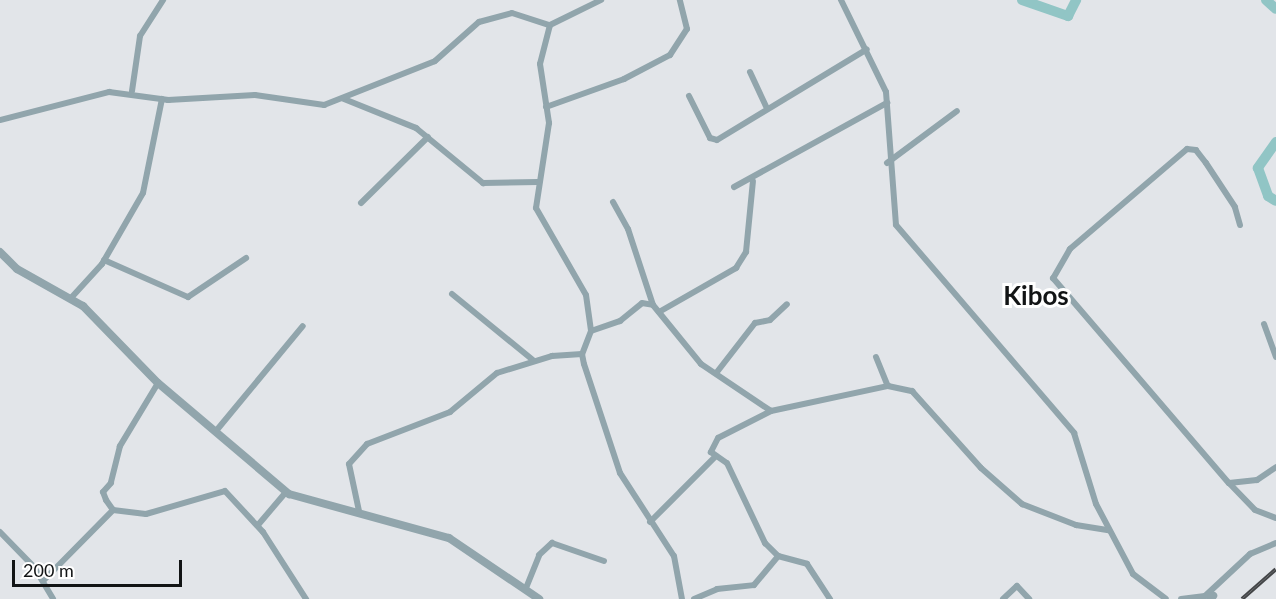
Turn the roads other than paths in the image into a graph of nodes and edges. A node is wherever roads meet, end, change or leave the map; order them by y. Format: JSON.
{"nodes":[{"id":1,"x":163,"y":0,"type":"edge"},
{"id":2,"x":601,"y":0,"type":"edge"},
{"id":3,"x":680,"y":0,"type":"edge"},
{"id":4,"x":841,"y":0,"type":"edge"},
{"id":5,"x":550,"y":25,"type":"junction"},
{"id":6,"x":867,"y":49,"type":"junction"},
{"id":7,"x":750,"y":72,"type":"dead end"},
{"id":8,"x":132,"y":91,"type":"junction"},
{"id":9,"x":689,"y":96,"type":"dead end"},
{"id":10,"x":162,"y":99,"type":"junction"},
{"id":11,"x":344,"y":99,"type":"junction"},
{"id":12,"x":887,"y":103,"type":"junction"},
{"id":13,"x":766,"y":106,"type":"junction"},
{"id":14,"x":546,"y":107,"type":"junction"},
{"id":15,"x":957,"y":111,"type":"dead end"},
{"id":16,"x":0,"y":120,"type":"edge"},
{"id":17,"x":428,"y":137,"type":"junction"},
{"id":18,"x":887,"y":163,"type":"junction"},
{"id":19,"x":753,"y":181,"type":"junction"},
{"id":20,"x":538,"y":182,"type":"junction"},
{"id":21,"x":734,"y":187,"type":"dead end"},
{"id":22,"x":613,"y":202,"type":"dead end"},
{"id":23,"x":361,"y":203,"type":"dead end"},
{"id":24,"x":1240,"y":225,"type":"dead end"},
{"id":25,"x":0,"y":252,"type":"edge"},
{"id":26,"x":246,"y":258,"type":"dead end"},
{"id":27,"x":104,"y":260,"type":"junction"},
{"id":28,"x":452,"y":294,"type":"dead end"},
{"id":29,"x":71,"y":298,"type":"junction"},
{"id":30,"x":787,"y":304,"type":"dead end"},
{"id":31,"x":653,"y":305,"type":"junction"},
{"id":32,"x":659,"y":312,"type":"junction"},
{"id":33,"x":1264,"y":324,"type":"dead end"},
{"id":34,"x":303,"y":326,"type":"dead end"},
{"id":35,"x":591,"y":332,"type":"junction"},
{"id":36,"x":582,"y":354,"type":"junction"},
{"id":37,"x":876,"y":357,"type":"dead end"},
{"id":38,"x":1276,"y":357,"type":"edge"},
{"id":39,"x":533,"y":360,"type":"junction"},
{"id":40,"x":717,"y":372,"type":"junction"},
{"id":41,"x":158,"y":383,"type":"junction"},
{"id":42,"x":888,"y":386,"type":"junction"},
{"id":43,"x":771,"y":411,"type":"junction"},
{"id":44,"x":216,"y":431,"type":"junction"},
{"id":45,"x":716,"y":456,"type":"junction"},
{"id":46,"x":1276,"y":467,"type":"edge"},
{"id":47,"x":1229,"y":483,"type":"junction"},
{"id":48,"x":286,"y":492,"type":"junction"},
{"id":49,"x":113,"y":510,"type":"junction"},
{"id":50,"x":358,"y":512,"type":"junction"},
{"id":51,"x":1276,"y":518,"type":"edge"},
{"id":52,"x":650,"y":522,"type":"junction"},
{"id":53,"x":258,"y":525,"type":"junction"},
{"id":54,"x":1109,"y":530,"type":"junction"},
{"id":55,"x":0,"y":532,"type":"edge"},
{"id":56,"x":1276,"y":543,"type":"edge"},
{"id":57,"x":778,"y":556,"type":"junction"},
{"id":58,"x":604,"y":561,"type":"dead end"},
{"id":59,"x":43,"y":581,"type":"junction"},
{"id":60,"x":526,"y":588,"type":"junction"},
{"id":61,"x":1209,"y":597,"type":"edge"},
{"id":62,"x":49,"y":598,"type":"edge"},
{"id":63,"x":306,"y":599,"type":"edge"},
{"id":64,"x":539,"y":599,"type":"edge"},
{"id":65,"x":682,"y":599,"type":"edge"},
{"id":66,"x":694,"y":599,"type":"edge"},
{"id":67,"x":830,"y":599,"type":"edge"},
{"id":68,"x":1003,"y":599,"type":"edge"},
{"id":69,"x":1029,"y":599,"type":"edge"},
{"id":70,"x":1166,"y":599,"type":"edge"},
{"id":71,"x":1181,"y":599,"type":"edge"}],
"edges":[{"from":1,"to":8,"type":"street"},
{"from":2,"to":5,"type":"street"},
{"from":3,"to":14,"type":"street"},
{"from":4,"to":6,"type":"street"},
{"from":5,"to":11,"type":"street"},
{"from":5,"to":14,"type":"street"},
{"from":6,"to":12,"type":"street"},
{"from":6,"to":13,"type":"street"},
{"from":7,"to":13,"type":"street"},
{"from":8,"to":10,"type":"street"},
{"from":8,"to":16,"type":"street"},
{"from":9,"to":13,"type":"street"},
{"from":10,"to":11,"type":"street"},
{"from":10,"to":27,"type":"street"},
{"from":11,"to":17,"type":"street"},
{"from":12,"to":18,"type":"street"},
{"from":12,"to":19,"type":"street"},
{"from":14,"to":20,"type":"street"},
{"from":15,"to":18,"type":"street"},
{"from":17,"to":20,"type":"street"},
{"from":17,"to":23,"type":"street"},
{"from":18,"to":54,"type":"street"},
{"from":19,"to":21,"type":"street"},
{"from":19,"to":32,"type":"street"},
{"from":20,"to":35,"type":"street"},
{"from":22,"to":31,"type":"street"},
{"from":24,"to":47,"type":"street"},
{"from":25,"to":29,"type":"street"},
{"from":26,"to":27,"type":"street"},
{"from":27,"to":29,"type":"street"},
{"from":28,"to":39,"type":"street"},
{"from":29,"to":41,"type":"street"},
{"from":30,"to":40,"type":"street"},
{"from":31,"to":32,"type":"street"},
{"from":31,"to":35,"type":"street"},
{"from":32,"to":40,"type":"street"},
{"from":33,"to":38,"type":"street"},
{"from":34,"to":44,"type":"street"},
{"from":35,"to":36,"type":"street"},
{"from":36,"to":39,"type":"street"},
{"from":36,"to":52,"type":"street"},
{"from":37,"to":42,"type":"street"},
{"from":39,"to":50,"type":"street"},
{"from":40,"to":43,"type":"street"},
{"from":41,"to":44,"type":"street"},
{"from":41,"to":49,"type":"street"},
{"from":42,"to":43,"type":"street"},
{"from":42,"to":54,"type":"street"},
{"from":43,"to":45,"type":"street"},
{"from":44,"to":48,"type":"street"},
{"from":45,"to":52,"type":"street"},
{"from":45,"to":57,"type":"street"},
{"from":46,"to":47,"type":"street"},
{"from":47,"to":51,"type":"street"},
{"from":48,"to":50,"type":"street"},
{"from":48,"to":53,"type":"street"},
{"from":49,"to":53,"type":"street"},
{"from":49,"to":59,"type":"street"},
{"from":50,"to":60,"type":"street"},
{"from":52,"to":65,"type":"street"},
{"from":53,"to":63,"type":"street"},
{"from":54,"to":70,"type":"street"},
{"from":55,"to":59,"type":"street"},
{"from":56,"to":61,"type":"street"},
{"from":57,"to":66,"type":"street"},
{"from":57,"to":67,"type":"street"},
{"from":58,"to":60,"type":"street"},
{"from":59,"to":62,"type":"street"},
{"from":60,"to":64,"type":"street"},
{"from":61,"to":71,"type":"street"},
{"from":68,"to":69,"type":"street"}]}
